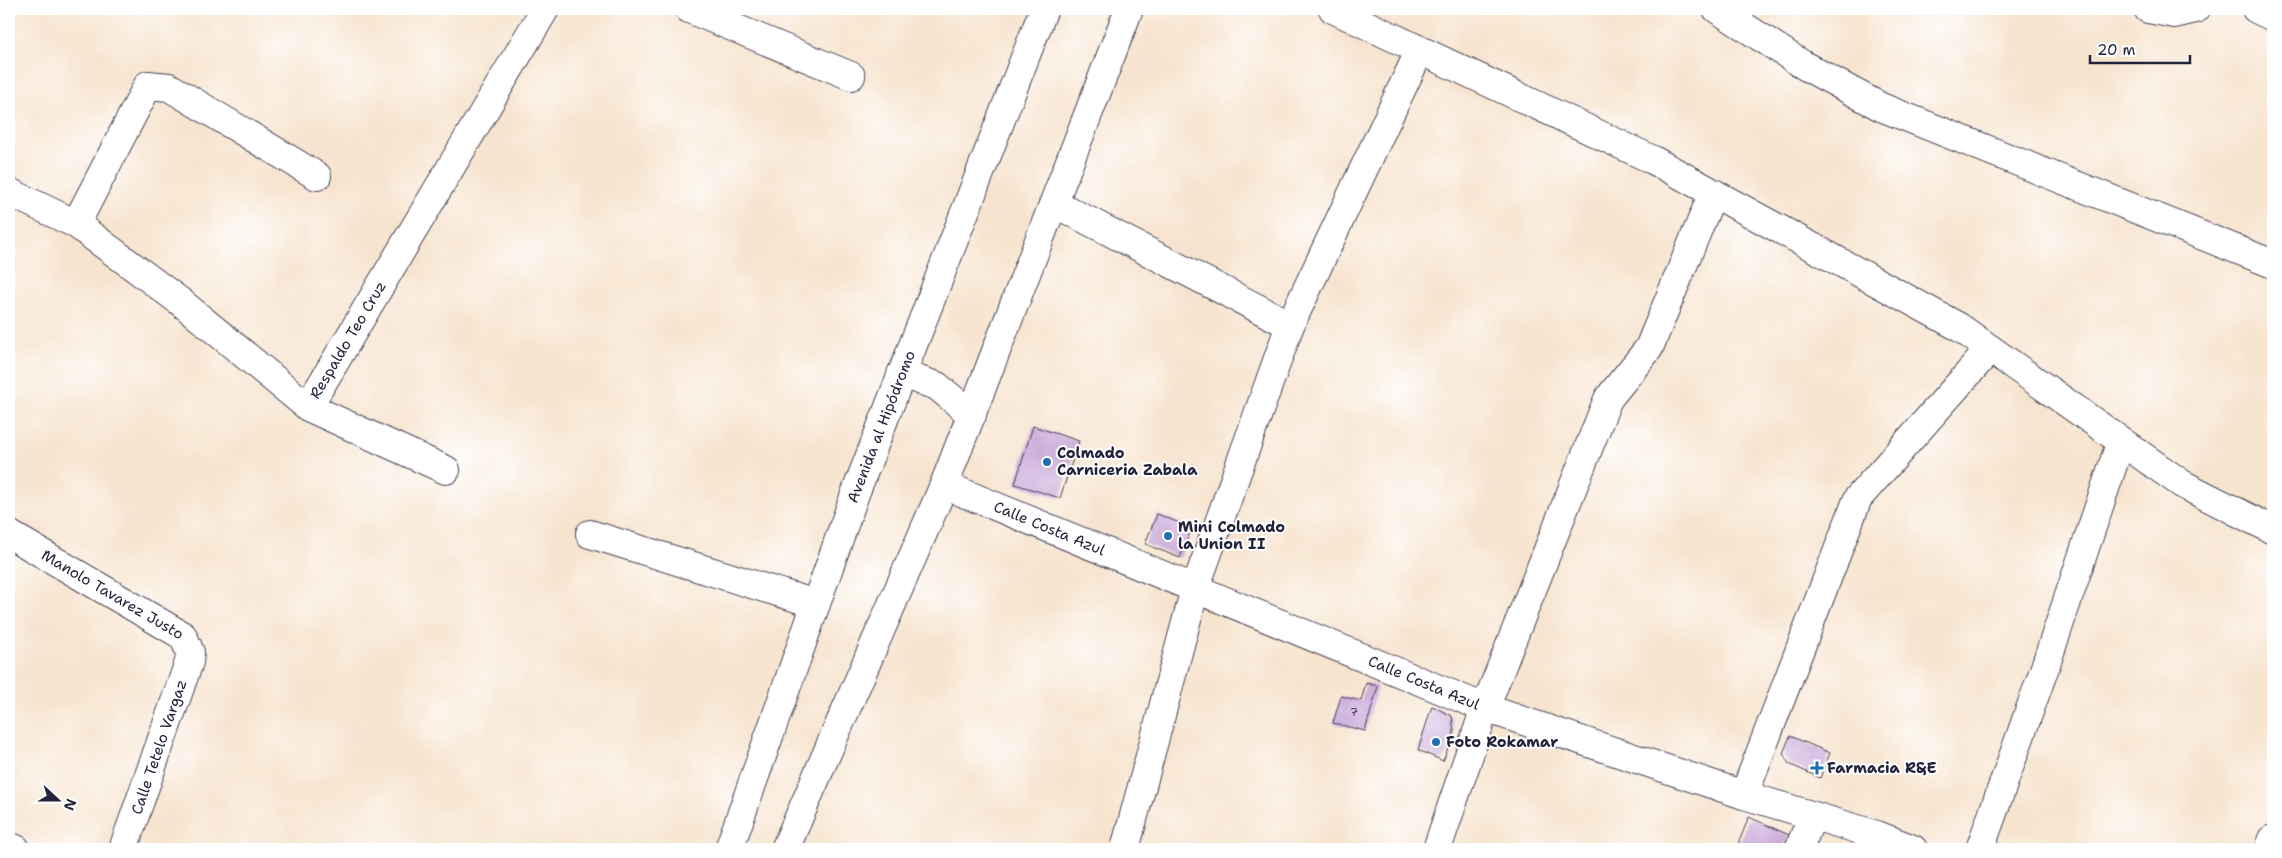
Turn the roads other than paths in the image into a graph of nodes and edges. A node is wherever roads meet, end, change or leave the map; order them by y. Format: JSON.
{"nodes":[{"id":1,"x":545,"y":9,"type":"edge"},
{"id":2,"x":689,"y":9,"type":"edge"},
{"id":3,"x":1044,"y":9,"type":"edge"},
{"id":4,"x":1130,"y":9,"type":"edge"},
{"id":5,"x":1333,"y":9,"type":"edge"},
{"id":6,"x":1717,"y":9,"type":"edge"},
{"id":7,"x":2148,"y":9,"type":"edge"},
{"id":8,"x":2196,"y":9,"type":"edge"},
{"id":9,"x":2256,"y":9,"type":"edge"},
{"id":10,"x":2273,"y":17,"type":"edge"},
{"id":11,"x":1420,"y":50,"type":"junction"},
{"id":12,"x":851,"y":76,"type":"dead end"},
{"id":13,"x":317,"y":176,"type":"dead end"},
{"id":14,"x":9,"y":192,"type":"edge"},
{"id":15,"x":1714,"y":193,"type":"junction"},
{"id":16,"x":1054,"y":203,"type":"junction"},
{"id":17,"x":76,"y":224,"type":"junction"},
{"id":18,"x":2273,"y":264,"type":"edge"},
{"id":19,"x":1290,"y":325,"type":"junction"},
{"id":20,"x":1990,"y":349,"type":"junction"},
{"id":21,"x":901,"y":374,"type":"junction"},
{"id":22,"x":308,"y":406,"type":"junction"},
{"id":23,"x":972,"y":415,"type":"junction"},
{"id":24,"x":2121,"y":441,"type":"junction"},
{"id":25,"x":446,"y":470,"type":"dead end"},
{"id":26,"x":944,"y":485,"type":"junction"},
{"id":27,"x":2273,"y":530,"type":"edge"},
{"id":28,"x":9,"y":534,"type":"edge"},
{"id":29,"x":590,"y":534,"type":"dead end"},
{"id":30,"x":1195,"y":589,"type":"junction"},
{"id":31,"x":816,"y":604,"type":"junction"},
{"id":32,"x":187,"y":644,"type":"joint"},
{"id":33,"x":1485,"y":708,"type":"junction"},
{"id":34,"x":1744,"y":795,"type":"junction"},
{"id":35,"x":1812,"y":817,"type":"junction"},
{"id":36,"x":2273,"y":839,"type":"edge"},
{"id":37,"x":9,"y":846,"type":"edge"},
{"id":38,"x":16,"y":849,"type":"edge"},
{"id":39,"x":123,"y":849,"type":"edge"},
{"id":40,"x":728,"y":849,"type":"edge"},
{"id":41,"x":785,"y":849,"type":"edge"},
{"id":42,"x":1125,"y":849,"type":"edge"},
{"id":43,"x":1437,"y":849,"type":"edge"},
{"id":44,"x":1798,"y":849,"type":"edge"},
{"id":45,"x":1913,"y":849,"type":"edge"},
{"id":46,"x":1980,"y":849,"type":"edge"},
{"id":47,"x":2269,"y":849,"type":"edge"}],
"edges":[{"from":1,"to":22,"type":"street","name":"Respaldo Teo Cruz"},
{"from":2,"to":12,"type":"street"},
{"from":3,"to":21,"type":"street","name":"Avenida al Hipódromo"},
{"from":4,"to":16,"type":"street"},
{"from":5,"to":11,"type":"street"},
{"from":6,"to":18,"type":"street"},
{"from":7,"to":8,"type":"street"},
{"from":9,"to":10,"type":"street"},
{"from":11,"to":15,"type":"street"},
{"from":11,"to":19,"type":"street"},
{"from":13,"to":17,"type":"street"},
{"from":14,"to":17,"type":"street","name":"Respaldo Teo Cruz"},
{"from":15,"to":20,"type":"street"},
{"from":15,"to":33,"type":"street"},
{"from":16,"to":19,"type":"street"},
{"from":16,"to":23,"type":"street"},
{"from":17,"to":22,"type":"street","name":"Respaldo Teo Cruz"},
{"from":19,"to":30,"type":"street"},
{"from":20,"to":24,"type":"street"},
{"from":20,"to":34,"type":"street"},
{"from":21,"to":23,"type":"street"},
{"from":21,"to":31,"type":"street","name":"Avenida al Hipódromo"},
{"from":22,"to":25,"type":"street"},
{"from":23,"to":26,"type":"street"},
{"from":24,"to":27,"type":"street"},
{"from":24,"to":46,"type":"street"},
{"from":26,"to":30,"type":"street","name":"Calle Costa Azul"},
{"from":26,"to":41,"type":"street"},
{"from":28,"to":32,"type":"street","name":"Manolo Tavarez Justo"},
{"from":29,"to":31,"type":"street"},
{"from":30,"to":33,"type":"street","name":"Calle Costa Azul"},
{"from":30,"to":42,"type":"street"},
{"from":31,"to":40,"type":"street","name":"Avenida al Hipódromo"},
{"from":32,"to":39,"type":"street","name":"Calle Tetelo Vargaz"},
{"from":33,"to":34,"type":"street","name":"Calle Costa Azul"},
{"from":33,"to":43,"type":"street"},
{"from":34,"to":35,"type":"street","name":"Calle Costa Azul"},
{"from":35,"to":44,"type":"street"},
{"from":35,"to":45,"type":"street","name":"Calle Costa Azul"},
{"from":36,"to":47,"type":"street"},
{"from":37,"to":38,"type":"street"}]}
